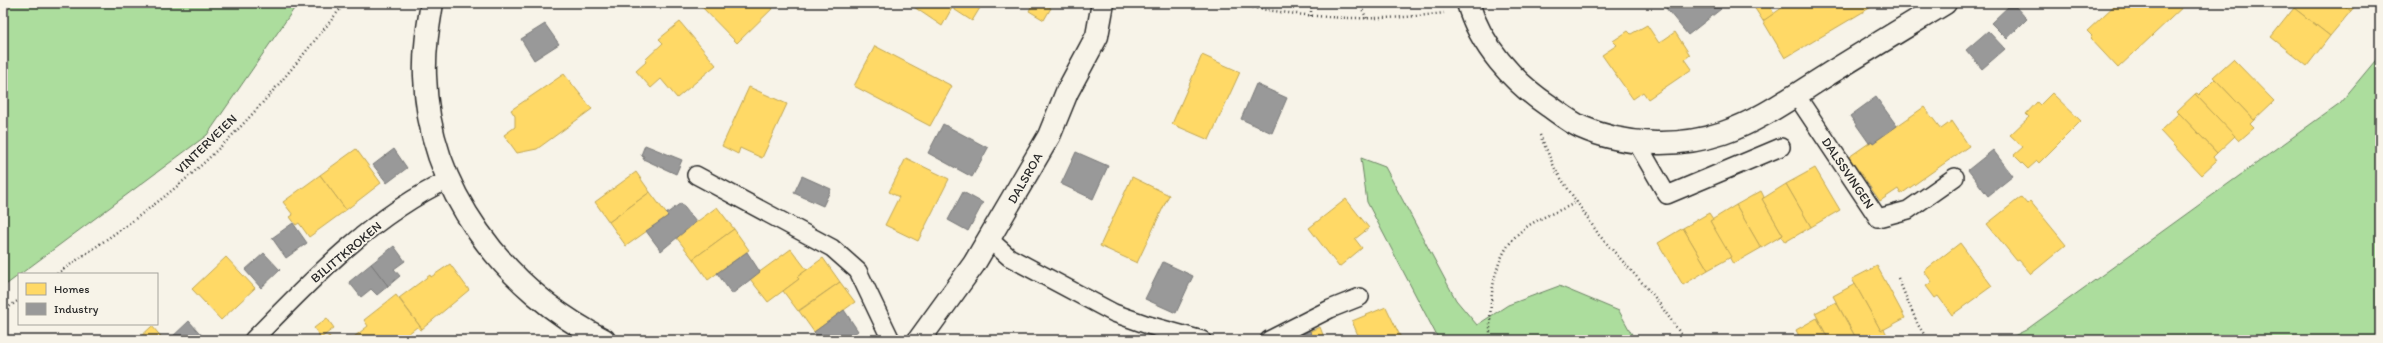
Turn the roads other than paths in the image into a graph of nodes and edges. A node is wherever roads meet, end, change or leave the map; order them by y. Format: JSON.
{"nodes":[{"id":1,"x":432,"y":3,"type":"edge"},
{"id":2,"x":1103,"y":3,"type":"edge"},
{"id":3,"x":1945,"y":3,"type":"edge"},
{"id":4,"x":1469,"y":5,"type":"edge"},
{"id":5,"x":1796,"y":95,"type":"junction"},
{"id":6,"x":1637,"y":143,"type":"junction"},
{"id":7,"x":1781,"y":147,"type":"dead end"},
{"id":8,"x":696,"y":175,"type":"dead end"},
{"id":9,"x":1955,"y":177,"type":"dead end"},
{"id":10,"x":450,"y":179,"type":"junction"},
{"id":11,"x":990,"y":240,"type":"junction"},
{"id":12,"x":1360,"y":297,"type":"dead end"},
{"id":13,"x":253,"y":340,"type":"edge"},
{"id":14,"x":604,"y":340,"type":"edge"},
{"id":15,"x":891,"y":340,"type":"edge"},
{"id":16,"x":919,"y":340,"type":"edge"},
{"id":17,"x":1202,"y":340,"type":"edge"},
{"id":18,"x":1269,"y":340,"type":"edge"}],
"edges":[{"from":1,"to":10,"type":"street"},
{"from":2,"to":11,"type":"street","name":"DALSROA"},
{"from":3,"to":5,"type":"street"},
{"from":4,"to":6,"type":"street"},
{"from":5,"to":6,"type":"street"},
{"from":5,"to":9,"type":"lane","name":"DALSSVINGEN"},
{"from":6,"to":7,"type":"lane"},
{"from":8,"to":15,"type":"lane"},
{"from":10,"to":13,"type":"lane","name":"BILITTKROKEN"},
{"from":10,"to":14,"type":"street"},
{"from":11,"to":16,"type":"street","name":"DALSROA"},
{"from":11,"to":17,"type":"lane"},
{"from":12,"to":18,"type":"lane"}]}
